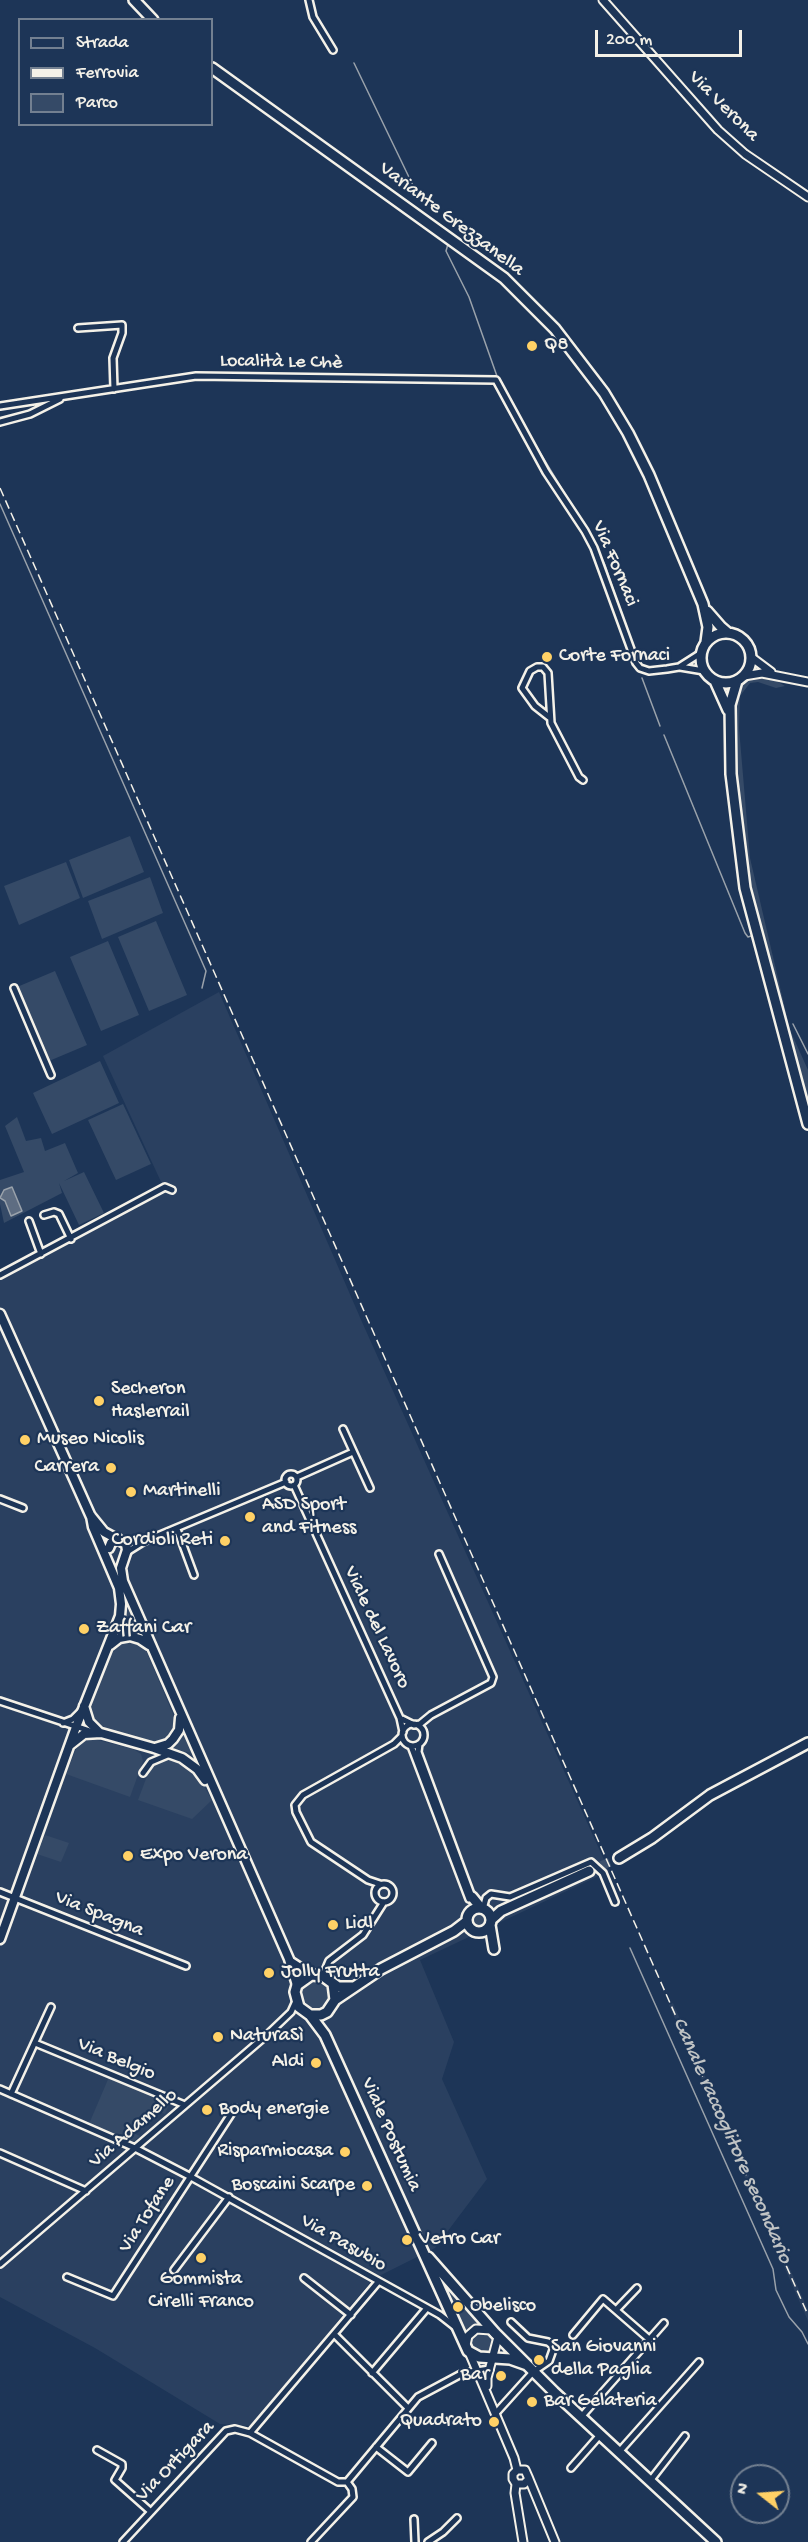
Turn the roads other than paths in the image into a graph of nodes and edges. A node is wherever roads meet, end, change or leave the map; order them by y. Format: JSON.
{"nodes":[{"id":1,"x":134,"y":0,"type":"edge"},
{"id":2,"x":309,"y":0,"type":"edge"},
{"id":3,"x":603,"y":0,"type":"edge"},
{"id":4,"x":151,"y":18,"type":"edge"},
{"id":5,"x":333,"y":50,"type":"dead end"},
{"id":6,"x":213,"y":69,"type":"edge"},
{"id":7,"x":808,"y":197,"type":"edge"},
{"id":8,"x":78,"y":328,"type":"dead end"},
{"id":9,"x":496,"y":380,"type":"joint"},
{"id":10,"x":114,"y":389,"type":"junction"},
{"id":11,"x":66,"y":396,"type":"junction"},
{"id":12,"x":0,"y":406,"type":"edge"},
{"id":13,"x":0,"y":422,"type":"edge"},
{"id":14,"x":703,"y":604,"type":"junction"},
{"id":15,"x":728,"y":633,"type":"junction"},
{"id":16,"x":706,"y":642,"type":"junction"},
{"id":17,"x":701,"y":653,"type":"junction"},
{"id":18,"x":751,"y":657,"type":"junction"},
{"id":19,"x":679,"y":667,"type":"junction"},
{"id":20,"x":704,"y":671,"type":"junction"},
{"id":21,"x":776,"y":675,"type":"junction"},
{"id":22,"x":741,"y":678,"type":"junction"},
{"id":23,"x":715,"y":681,"type":"junction"},
{"id":24,"x":808,"y":682,"type":"edge"},
{"id":25,"x":549,"y":717,"type":"junction"},
{"id":26,"x":729,"y":718,"type":"junction"},
{"id":27,"x":583,"y":780,"type":"dead end"},
{"id":28,"x":14,"y":988,"type":"dead end"},
{"id":29,"x":51,"y":1075,"type":"dead end"},
{"id":30,"x":808,"y":1125,"type":"edge"},
{"id":31,"x":172,"y":1190,"type":"dead end"},
{"id":32,"x":44,"y":1215,"type":"dead end"},
{"id":33,"x":29,"y":1221,"type":"dead end"},
{"id":34,"x":71,"y":1239,"type":"junction"},
{"id":35,"x":41,"y":1254,"type":"junction"},
{"id":36,"x":0,"y":1275,"type":"edge"},
{"id":37,"x":0,"y":1314,"type":"edge"},
{"id":38,"x":343,"y":1430,"type":"dead end"},
{"id":39,"x":353,"y":1452,"type":"junction"},
{"id":40,"x":297,"y":1477,"type":"junction"},
{"id":41,"x":286,"y":1482,"type":"junction"},
{"id":42,"x":294,"y":1485,"type":"junction"},
{"id":43,"x":370,"y":1488,"type":"dead end"},
{"id":44,"x":0,"y":1499,"type":"edge"},
{"id":45,"x":23,"y":1508,"type":"dead end"},
{"id":46,"x":91,"y":1516,"type":"junction"},
{"id":47,"x":177,"y":1529,"type":"junction"},
{"id":48,"x":121,"y":1541,"type":"junction"},
{"id":49,"x":143,"y":1542,"type":"junction"},
{"id":50,"x":110,"y":1552,"type":"junction"},
{"id":51,"x":125,"y":1554,"type":"junction"},
{"id":52,"x":439,"y":1554,"type":"dead end"},
{"id":53,"x":113,"y":1571,"type":"junction"},
{"id":54,"x":194,"y":1575,"type":"dead end"},
{"id":55,"x":109,"y":1646,"type":"junction"},
{"id":56,"x":152,"y":1647,"type":"junction"},
{"id":57,"x":0,"y":1701,"type":"edge"},
{"id":58,"x":84,"y":1706,"type":"junction"},
{"id":59,"x":180,"y":1715,"type":"junction"},
{"id":60,"x":400,"y":1718,"type":"junction"},
{"id":61,"x":426,"y":1719,"type":"junction"},
{"id":62,"x":62,"y":1723,"type":"junction"},
{"id":63,"x":414,"y":1725,"type":"junction"},
{"id":64,"x":76,"y":1728,"type":"junction"},
{"id":65,"x":422,"y":1731,"type":"junction"},
{"id":66,"x":97,"y":1733,"type":"junction"},
{"id":67,"x":402,"y":1734,"type":"junction"},
{"id":68,"x":808,"y":1743,"type":"edge"},
{"id":69,"x":394,"y":1744,"type":"junction"},
{"id":70,"x":419,"y":1744,"type":"junction"},
{"id":71,"x":70,"y":1745,"type":"junction"},
{"id":72,"x":409,"y":1745,"type":"junction"},
{"id":73,"x":154,"y":1748,"type":"junction"},
{"id":74,"x":173,"y":1754,"type":"junction"},
{"id":75,"x":143,"y":1773,"type":"dead end"},
{"id":76,"x":218,"y":1800,"type":"junction"},
{"id":77,"x":619,"y":1858,"type":"tunnel mouth"},
{"id":78,"x":589,"y":1871,"type":"tunnel mouth"},
{"id":79,"x":368,"y":1880,"type":"junction"},
{"id":80,"x":380,"y":1884,"type":"junction"},
{"id":81,"x":375,"y":1891,"type":"junction"},
{"id":82,"x":0,"y":1892,"type":"edge"},
{"id":83,"x":15,"y":1898,"type":"junction"},
{"id":84,"x":471,"y":1898,"type":"junction"},
{"id":85,"x":381,"y":1901,"type":"junction"},
{"id":86,"x":615,"y":1902,"type":"dead end"},
{"id":87,"x":487,"y":1915,"type":"junction"},
{"id":88,"x":472,"y":1923,"type":"junction"},
{"id":89,"x":0,"y":1939,"type":"edge"},
{"id":90,"x":289,"y":1959,"type":"junction"},
{"id":91,"x":186,"y":1966,"type":"dead end"},
{"id":92,"x":311,"y":1975,"type":"junction"},
{"id":93,"x":329,"y":1980,"type":"junction"},
{"id":94,"x":297,"y":1985,"type":"junction"},
{"id":95,"x":354,"y":1987,"type":"junction"},
{"id":96,"x":296,"y":2000,"type":"junction"},
{"id":97,"x":335,"y":2000,"type":"junction"},
{"id":98,"x":51,"y":2007,"type":"dead end"},
{"id":99,"x":327,"y":2012,"type":"junction"},
{"id":100,"x":309,"y":2014,"type":"junction"},
{"id":101,"x":287,"y":2017,"type":"junction"},
{"id":102,"x":325,"y":2035,"type":"junction"},
{"id":103,"x":35,"y":2043,"type":"junction"},
{"id":104,"x":0,"y":2090,"type":"edge"},
{"id":105,"x":11,"y":2094,"type":"junction"},
{"id":106,"x":185,"y":2105,"type":"junction"},
{"id":107,"x":235,"y":2109,"type":"dead end"},
{"id":108,"x":135,"y":2148,"type":"junction"},
{"id":109,"x":0,"y":2152,"type":"edge"},
{"id":110,"x":191,"y":2177,"type":"junction"},
{"id":111,"x":86,"y":2191,"type":"junction"},
{"id":112,"x":229,"y":2197,"type":"junction"},
{"id":113,"x":421,"y":2249,"type":"junction"},
{"id":114,"x":0,"y":2264,"type":"edge"},
{"id":115,"x":174,"y":2270,"type":"dead end"},
{"id":116,"x":67,"y":2277,"type":"dead end"},
{"id":117,"x":304,"y":2278,"type":"dead end"},
{"id":118,"x":378,"y":2282,"type":"junction"},
{"id":119,"x":451,"y":2283,"type":"junction"},
{"id":120,"x":637,"y":2288,"type":"dead end"},
{"id":121,"x":442,"y":2295,"type":"junction"},
{"id":122,"x":427,"y":2308,"type":"junction"},
{"id":123,"x":616,"y":2310,"type":"junction"},
{"id":124,"x":446,"y":2314,"type":"junction"},
{"id":125,"x":351,"y":2315,"type":"junction"},
{"id":126,"x":511,"y":2322,"type":"dead end"},
{"id":127,"x":664,"y":2323,"type":"dead end"},
{"id":128,"x":495,"y":2333,"type":"junction"},
{"id":129,"x":334,"y":2334,"type":"junction"},
{"id":130,"x":573,"y":2335,"type":"dead end"},
{"id":131,"x":650,"y":2339,"type":"junction"},
{"id":132,"x":467,"y":2348,"type":"junction"},
{"id":133,"x":493,"y":2358,"type":"junction"},
{"id":134,"x":510,"y":2359,"type":"junction"},
{"id":135,"x":699,"y":2362,"type":"dead end"},
{"id":136,"x":530,"y":2368,"type":"junction"},
{"id":137,"x":490,"y":2369,"type":"junction"},
{"id":138,"x":478,"y":2372,"type":"junction"},
{"id":139,"x":372,"y":2373,"type":"junction"},
{"id":140,"x":489,"y":2398,"type":"junction"},
{"id":141,"x":408,"y":2408,"type":"junction"},
{"id":142,"x":496,"y":2413,"type":"junction"},
{"id":143,"x":580,"y":2417,"type":"junction"},
{"id":144,"x":250,"y":2433,"type":"junction"},
{"id":145,"x":600,"y":2435,"type":"junction"},
{"id":146,"x":685,"y":2436,"type":"dead end"},
{"id":147,"x":432,"y":2443,"type":"dead end"},
{"id":148,"x":376,"y":2447,"type":"junction"},
{"id":149,"x":97,"y":2450,"type":"dead end"},
{"id":150,"x":619,"y":2452,"type":"junction"},
{"id":151,"x":572,"y":2468,"type":"dead end"},
{"id":152,"x":517,"y":2470,"type":"junction"},
{"id":153,"x":650,"y":2481,"type":"junction"},
{"id":154,"x":347,"y":2482,"type":"junction"},
{"id":155,"x":523,"y":2482,"type":"junction"},
{"id":156,"x":150,"y":2511,"type":"junction"},
{"id":157,"x":457,"y":2518,"type":"dead end"},
{"id":158,"x":414,"y":2519,"type":"dead end"},
{"id":159,"x":123,"y":2542,"type":"edge"},
{"id":160,"x":311,"y":2542,"type":"edge"},
{"id":161,"x":415,"y":2542,"type":"edge"},
{"id":162,"x":428,"y":2542,"type":"edge"},
{"id":163,"x":523,"y":2542,"type":"edge"},
{"id":164,"x":555,"y":2542,"type":"edge"},
{"id":165,"x":716,"y":2542,"type":"edge"}],
"edges":[{"from":1,"to":4,"type":"main road"},
{"from":2,"to":5,"type":"street"},
{"from":3,"to":7,"type":"street","name":"Via Verona"},
{"from":6,"to":14,"type":"main road","name":"Variante Grezzanella"},
{"from":8,"to":10,"type":"street"},
{"from":9,"to":10,"type":"street","name":"Località Le Chè"},
{"from":9,"to":19,"type":"street","name":"Via Fornaci"},
{"from":10,"to":11,"type":"street","name":"Località Le Chè"},
{"from":11,"to":12,"type":"street","name":"Località Le Chè"},
{"from":11,"to":13,"type":"street","name":"Località Le Chè"},
{"from":14,"to":15,"type":"main road","name":"Variante Grezzanella"},
{"from":14,"to":16,"type":"main road","name":"Variante Grezzanella"},
{"from":15,"to":16,"type":"main road"},
{"from":15,"to":18,"type":"main road","name":"Variante Grezzanella"},
{"from":16,"to":17,"type":"main road","name":"Variante Grezzanella"},
{"from":17,"to":19,"type":"street","name":"Via Fornaci"},
{"from":17,"to":20,"type":"main road"},
{"from":18,"to":21,"type":"street"},
{"from":18,"to":22,"type":"main road"},
{"from":19,"to":20,"type":"street","name":"Via Fornaci"},
{"from":20,"to":23,"type":"main road"},
{"from":21,"to":22,"type":"street"},
{"from":21,"to":24,"type":"street"},
{"from":22,"to":23,"type":"main road"},
{"from":22,"to":26,"type":"main road"},
{"from":23,"to":26,"type":"main road"},
{"from":25,"to":25,"type":"street"},
{"from":25,"to":27,"type":"street"},
{"from":26,"to":30,"type":"main road"},
{"from":28,"to":29,"type":"street"},
{"from":31,"to":34,"type":"street"},
{"from":32,"to":34,"type":"street"},
{"from":33,"to":35,"type":"street"},
{"from":34,"to":35,"type":"street"},
{"from":35,"to":36,"type":"street"},
{"from":37,"to":46,"type":"main road"},
{"from":38,"to":39,"type":"street"},
{"from":39,"to":40,"type":"street"},
{"from":39,"to":43,"type":"street"},
{"from":40,"to":41,"type":"street"},
{"from":40,"to":42,"type":"street"},
{"from":41,"to":42,"type":"street"},
{"from":41,"to":47,"type":"street"},
{"from":42,"to":60,"type":"street","name":"Viale del Lavoro"},
{"from":44,"to":45,"type":"street"},
{"from":46,"to":48,"type":"main road"},
{"from":46,"to":50,"type":"main road"},
{"from":46,"to":53,"type":"main road"},
{"from":47,"to":49,"type":"street"},
{"from":47,"to":54,"type":"street"},
{"from":48,"to":49,"type":"street"},
{"from":48,"to":50,"type":"main road"},
{"from":48,"to":51,"type":"main road"},
{"from":49,"to":51,"type":"street"},
{"from":50,"to":51,"type":"main road"},
{"from":50,"to":53,"type":"main road"},
{"from":51,"to":56,"type":"main road"},
{"from":52,"to":61,"type":"street"},
{"from":53,"to":55,"type":"main road"},
{"from":55,"to":56,"type":"main road"},
{"from":55,"to":58,"type":"main road"},
{"from":56,"to":59,"type":"main road"},
{"from":57,"to":62,"type":"street"},
{"from":58,"to":62,"type":"street"},
{"from":58,"to":64,"type":"main road"},
{"from":58,"to":66,"type":"main road"},
{"from":59,"to":73,"type":"main road"},
{"from":59,"to":76,"type":"main road"},
{"from":60,"to":63,"type":"street"},
{"from":60,"to":67,"type":"street","name":"Viale del Lavoro"},
{"from":61,"to":63,"type":"street"},
{"from":61,"to":65,"type":"street"},
{"from":62,"to":64,"type":"street"},
{"from":62,"to":71,"type":"street"},
{"from":63,"to":65,"type":"street"},
{"from":63,"to":67,"type":"street"},
{"from":64,"to":66,"type":"street"},
{"from":64,"to":71,"type":"main road"},
{"from":65,"to":70,"type":"street"},
{"from":66,"to":71,"type":"main road"},
{"from":66,"to":73,"type":"main road"},
{"from":67,"to":69,"type":"street"},
{"from":67,"to":72,"type":"street"},
{"from":68,"to":77,"type":"main road"},
{"from":69,"to":72,"type":"street"},
{"from":69,"to":79,"type":"street"},
{"from":70,"to":72,"type":"street"},
{"from":70,"to":84,"type":"street"},
{"from":71,"to":83,"type":"main road"},
{"from":72,"to":84,"type":"street"},
{"from":73,"to":74,"type":"main road"},
{"from":74,"to":75,"type":"street"},
{"from":74,"to":76,"type":"main road"},
{"from":76,"to":90,"type":"main road"},
{"from":78,"to":87,"type":"main road"},
{"from":79,"to":80,"type":"street"},
{"from":79,"to":81,"type":"street"},
{"from":80,"to":81,"type":"street"},
{"from":80,"to":85,"type":"street"},
{"from":81,"to":85,"type":"street"},
{"from":82,"to":83,"type":"street","name":"Via Spagna"},
{"from":83,"to":89,"type":"main road"},
{"from":83,"to":91,"type":"street","name":"Via Spagna"},
{"from":84,"to":87,"type":"main road"},
{"from":84,"to":88,"type":"main road"},
{"from":85,"to":93,"type":"street"},
{"from":86,"to":87,"type":"street"},
{"from":87,"to":88,"type":"main road"},
{"from":87,"to":88,"type":"main road"},
{"from":87,"to":88,"type":"main road"},
{"from":88,"to":95,"type":"main road"},
{"from":90,"to":92,"type":"main road"},
{"from":90,"to":94,"type":"main road"},
{"from":92,"to":93,"type":"main road"},
{"from":92,"to":94,"type":"main road"},
{"from":93,"to":95,"type":"main road"},
{"from":93,"to":97,"type":"main road"},
{"from":94,"to":96,"type":"main road"},
{"from":95,"to":97,"type":"main road"},
{"from":96,"to":100,"type":"main road"},
{"from":96,"to":101,"type":"street","name":"Via Adamello"},
{"from":97,"to":99,"type":"main road"},
{"from":98,"to":103,"type":"street"},
{"from":99,"to":100,"type":"main road"},
{"from":99,"to":102,"type":"main road","name":"Viale Postumia"},
{"from":100,"to":101,"type":"street"},
{"from":100,"to":102,"type":"main road","name":"Viale Postumia"},
{"from":101,"to":106,"type":"street","name":"Via Adamello"},
{"from":102,"to":113,"type":"main road","name":"Viale Postumia"},
{"from":103,"to":105,"type":"street"},
{"from":103,"to":106,"type":"street","name":"Via Belgio"},
{"from":104,"to":105,"type":"street","name":"Via Pasubio"},
{"from":105,"to":108,"type":"street","name":"Via Pasubio"},
{"from":106,"to":108,"type":"street","name":"Via Adamello"},
{"from":107,"to":110,"type":"street","name":"Via Tofane"},
{"from":108,"to":110,"type":"street","name":"Via Pasubio"},
{"from":108,"to":111,"type":"street","name":"Via Adamello"},
{"from":109,"to":111,"type":"street"},
{"from":110,"to":112,"type":"street","name":"Via Pasubio"},
{"from":110,"to":116,"type":"street","name":"Via Tofane"},
{"from":111,"to":114,"type":"street","name":"Via Adamello"},
{"from":112,"to":115,"type":"street"},
{"from":112,"to":118,"type":"street","name":"Via Pasubio"},
{"from":113,"to":119,"type":"main road"},
{"from":113,"to":121,"type":"main road","name":"Viale Postumia"},
{"from":117,"to":125,"type":"street"},
{"from":118,"to":122,"type":"street","name":"Via Pasubio"},
{"from":118,"to":125,"type":"street"},
{"from":119,"to":121,"type":"main road"},
{"from":119,"to":128,"type":"main road"},
{"from":120,"to":123,"type":"street"},
{"from":121,"to":124,"type":"main road","name":"Viale Postumia"},
{"from":122,"to":124,"type":"street","name":"Via Pasubio"},
{"from":122,"to":139,"type":"street"},
{"from":123,"to":130,"type":"street"},
{"from":123,"to":131,"type":"street"},
{"from":124,"to":132,"type":"main road","name":"Viale Postumia"},
{"from":125,"to":129,"type":"street"},
{"from":126,"to":136,"type":"street"},
{"from":127,"to":131,"type":"street"},
{"from":128,"to":132,"type":"street"},
{"from":128,"to":133,"type":"street"},
{"from":128,"to":136,"type":"main road"},
{"from":129,"to":139,"type":"street"},
{"from":129,"to":144,"type":"street"},
{"from":131,"to":143,"type":"street"},
{"from":132,"to":133,"type":"main road"},
{"from":132,"to":138,"type":"street"},
{"from":133,"to":134,"type":"main road"},
{"from":133,"to":137,"type":"street"},
{"from":134,"to":136,"type":"main road"},
{"from":134,"to":137,"type":"street"},
{"from":135,"to":150,"type":"street"},
{"from":136,"to":142,"type":"street"},
{"from":136,"to":143,"type":"main road"},
{"from":137,"to":138,"type":"street"},
{"from":137,"to":140,"type":"street"},
{"from":138,"to":140,"type":"street"},
{"from":138,"to":141,"type":"street"},
{"from":139,"to":141,"type":"street"},
{"from":140,"to":142,"type":"street"},
{"from":141,"to":148,"type":"street"},
{"from":142,"to":152,"type":"street"},
{"from":143,"to":145,"type":"main road"},
{"from":144,"to":154,"type":"street"},
{"from":144,"to":156,"type":"street","name":"Via Ortigara"},
{"from":145,"to":150,"type":"main road"},
{"from":145,"to":151,"type":"street"},
{"from":146,"to":153,"type":"street"},
{"from":147,"to":148,"type":"street"},
{"from":148,"to":154,"type":"street"},
{"from":149,"to":156,"type":"street"},
{"from":150,"to":153,"type":"main road"},
{"from":152,"to":155,"type":"street"},
{"from":152,"to":155,"type":"street"},
{"from":153,"to":165,"type":"main road"},
{"from":154,"to":160,"type":"street"},
{"from":155,"to":163,"type":"street"},
{"from":155,"to":164,"type":"street"},
{"from":156,"to":159,"type":"street","name":"Via Ortigara"},
{"from":157,"to":162,"type":"street"},
{"from":158,"to":161,"type":"street"}]}
